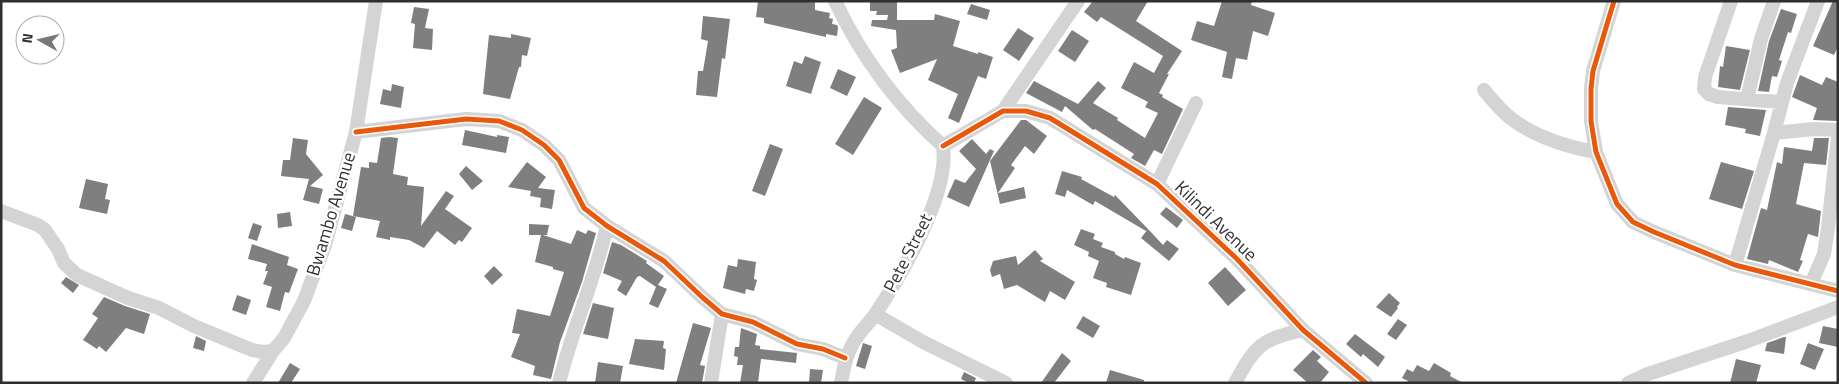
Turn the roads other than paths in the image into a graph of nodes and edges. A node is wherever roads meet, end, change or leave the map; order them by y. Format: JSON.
{"nodes":[{"id":1,"x":376,"y":1,"type":"edge"},
{"id":2,"x":835,"y":1,"type":"edge"},
{"id":3,"x":1078,"y":1,"type":"edge"},
{"id":4,"x":1614,"y":1,"type":"edge"},
{"id":5,"x":1731,"y":1,"type":"edge"},
{"id":6,"x":1774,"y":1,"type":"edge"},
{"id":7,"x":1818,"y":1,"type":"edge"},
{"id":8,"x":1484,"y":90,"type":"dead end"},
{"id":9,"x":1747,"y":99,"type":"junction"},
{"id":10,"x":1781,"y":102,"type":"junction"},
{"id":11,"x":1196,"y":103,"type":"dead end"},
{"id":12,"x":1003,"y":111,"type":"junction"},
{"id":13,"x":1838,"y":130,"type":"edge"},
{"id":14,"x":356,"y":132,"type":"junction"},
{"id":15,"x":1774,"y":133,"type":"junction"},
{"id":16,"x":1838,"y":136,"type":"edge"},
{"id":17,"x":944,"y":146,"type":"junction"},
{"id":18,"x":1596,"y":152,"type":"junction"},
{"id":19,"x":1157,"y":184,"type":"junction"},
{"id":20,"x":1,"y":211,"type":"edge"},
{"id":21,"x":607,"y":226,"type":"junction"},
{"id":22,"x":1735,"y":265,"type":"junction"},
{"id":23,"x":1811,"y":284,"type":"junction"},
{"id":24,"x":1838,"y":291,"type":"edge"},
{"id":25,"x":1838,"y":307,"type":"edge"},
{"id":26,"x":722,"y":314,"type":"junction"},
{"id":27,"x":875,"y":314,"type":"junction"},
{"id":28,"x":1303,"y":330,"type":"junction"},
{"id":29,"x":273,"y":351,"type":"junction"},
{"id":30,"x":845,"y":358,"type":"junction"},
{"id":31,"x":253,"y":383,"type":"edge"},
{"id":32,"x":559,"y":383,"type":"edge"},
{"id":33,"x":711,"y":383,"type":"edge"},
{"id":34,"x":841,"y":383,"type":"edge"},
{"id":35,"x":1006,"y":383,"type":"edge"},
{"id":36,"x":1235,"y":383,"type":"edge"},
{"id":37,"x":1366,"y":383,"type":"edge"},
{"id":38,"x":1628,"y":383,"type":"edge"}],
"edges":[{"from":1,"to":14,"type":"street","name":"Bwambo Avenue"},
{"from":2,"to":17,"type":"street"},
{"from":3,"to":12,"type":"street"},
{"from":4,"to":18,"type":"street"},
{"from":5,"to":9,"type":"street"},
{"from":6,"to":9,"type":"street"},
{"from":7,"to":10,"type":"street"},
{"from":8,"to":18,"type":"street"},
{"from":9,"to":10,"type":"street"},
{"from":10,"to":15,"type":"street"},
{"from":11,"to":19,"type":"street"},
{"from":12,"to":17,"type":"street"},
{"from":12,"to":19,"type":"street","name":"Kilindi Avenue"},
{"from":13,"to":15,"type":"street"},
{"from":14,"to":21,"type":"street"},
{"from":14,"to":29,"type":"street","name":"Bwambo Avenue"},
{"from":15,"to":22,"type":"street"},
{"from":16,"to":23,"type":"street"},
{"from":17,"to":27,"type":"street","name":"Pete Street"},
{"from":18,"to":22,"type":"street"},
{"from":19,"to":28,"type":"street","name":"Kilindi Avenue"},
{"from":20,"to":29,"type":"street"},
{"from":21,"to":26,"type":"street"},
{"from":21,"to":32,"type":"street"},
{"from":22,"to":23,"type":"street"},
{"from":23,"to":24,"type":"street"},
{"from":25,"to":38,"type":"street"},
{"from":26,"to":30,"type":"street"},
{"from":26,"to":33,"type":"street"},
{"from":27,"to":30,"type":"street","name":"Pete Street"},
{"from":27,"to":35,"type":"street"},
{"from":28,"to":36,"type":"street"},
{"from":28,"to":37,"type":"street","name":"Kilindi Avenue"},
{"from":29,"to":31,"type":"street","name":"Bwambo Avenue"},
{"from":30,"to":34,"type":"street","name":"Pete Street"}]}
